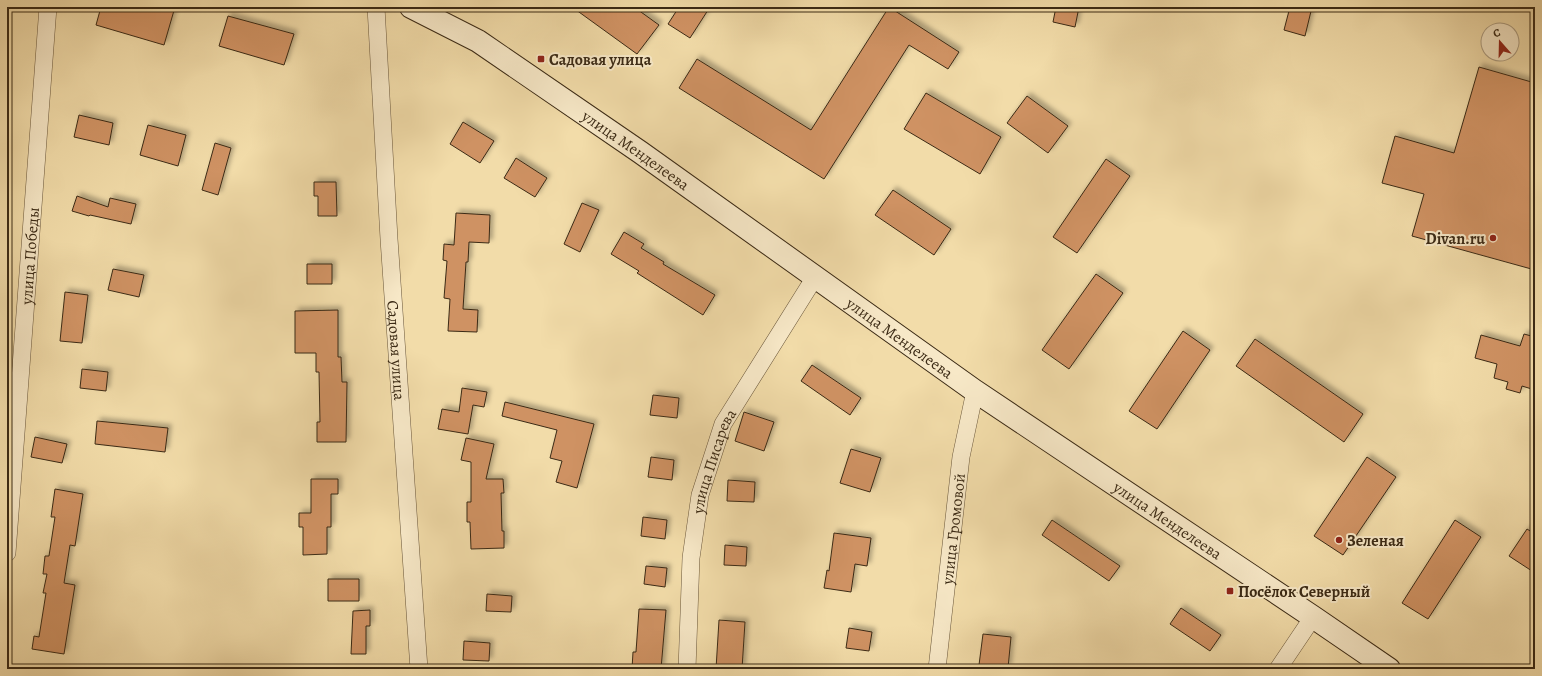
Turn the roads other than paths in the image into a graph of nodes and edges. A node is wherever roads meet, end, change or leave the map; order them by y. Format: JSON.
{"nodes":[{"id":1,"x":48,"y":7,"type":"edge"},
{"id":2,"x":376,"y":7,"type":"edge"},
{"id":3,"x":411,"y":7,"type":"edge"},
{"id":4,"x":815,"y":277,"type":"junction"},
{"id":5,"x":975,"y":391,"type":"junction"},
{"id":6,"x":7,"y":553,"type":"edge"},
{"id":7,"x":1313,"y":617,"type":"junction"},
{"id":8,"x":419,"y":669,"type":"edge"},
{"id":9,"x":687,"y":669,"type":"edge"},
{"id":10,"x":937,"y":669,"type":"edge"},
{"id":11,"x":1278,"y":669,"type":"edge"},
{"id":12,"x":1389,"y":669,"type":"edge"}],
"edges":[{"from":1,"to":6,"type":"street","name":"улица Победы"},
{"from":2,"to":8,"type":"street","name":"Садовая улица"},
{"from":3,"to":4,"type":"main road","name":"улица Менделеева"},
{"from":4,"to":5,"type":"main road","name":"улица Менделеева"},
{"from":4,"to":9,"type":"street","name":"улица Писарева"},
{"from":5,"to":7,"type":"main road","name":"улица Менделеева"},
{"from":5,"to":10,"type":"street","name":"улица Громовой"},
{"from":7,"to":11,"type":"street"},
{"from":7,"to":12,"type":"main road","name":"улица Менделеева"}]}
